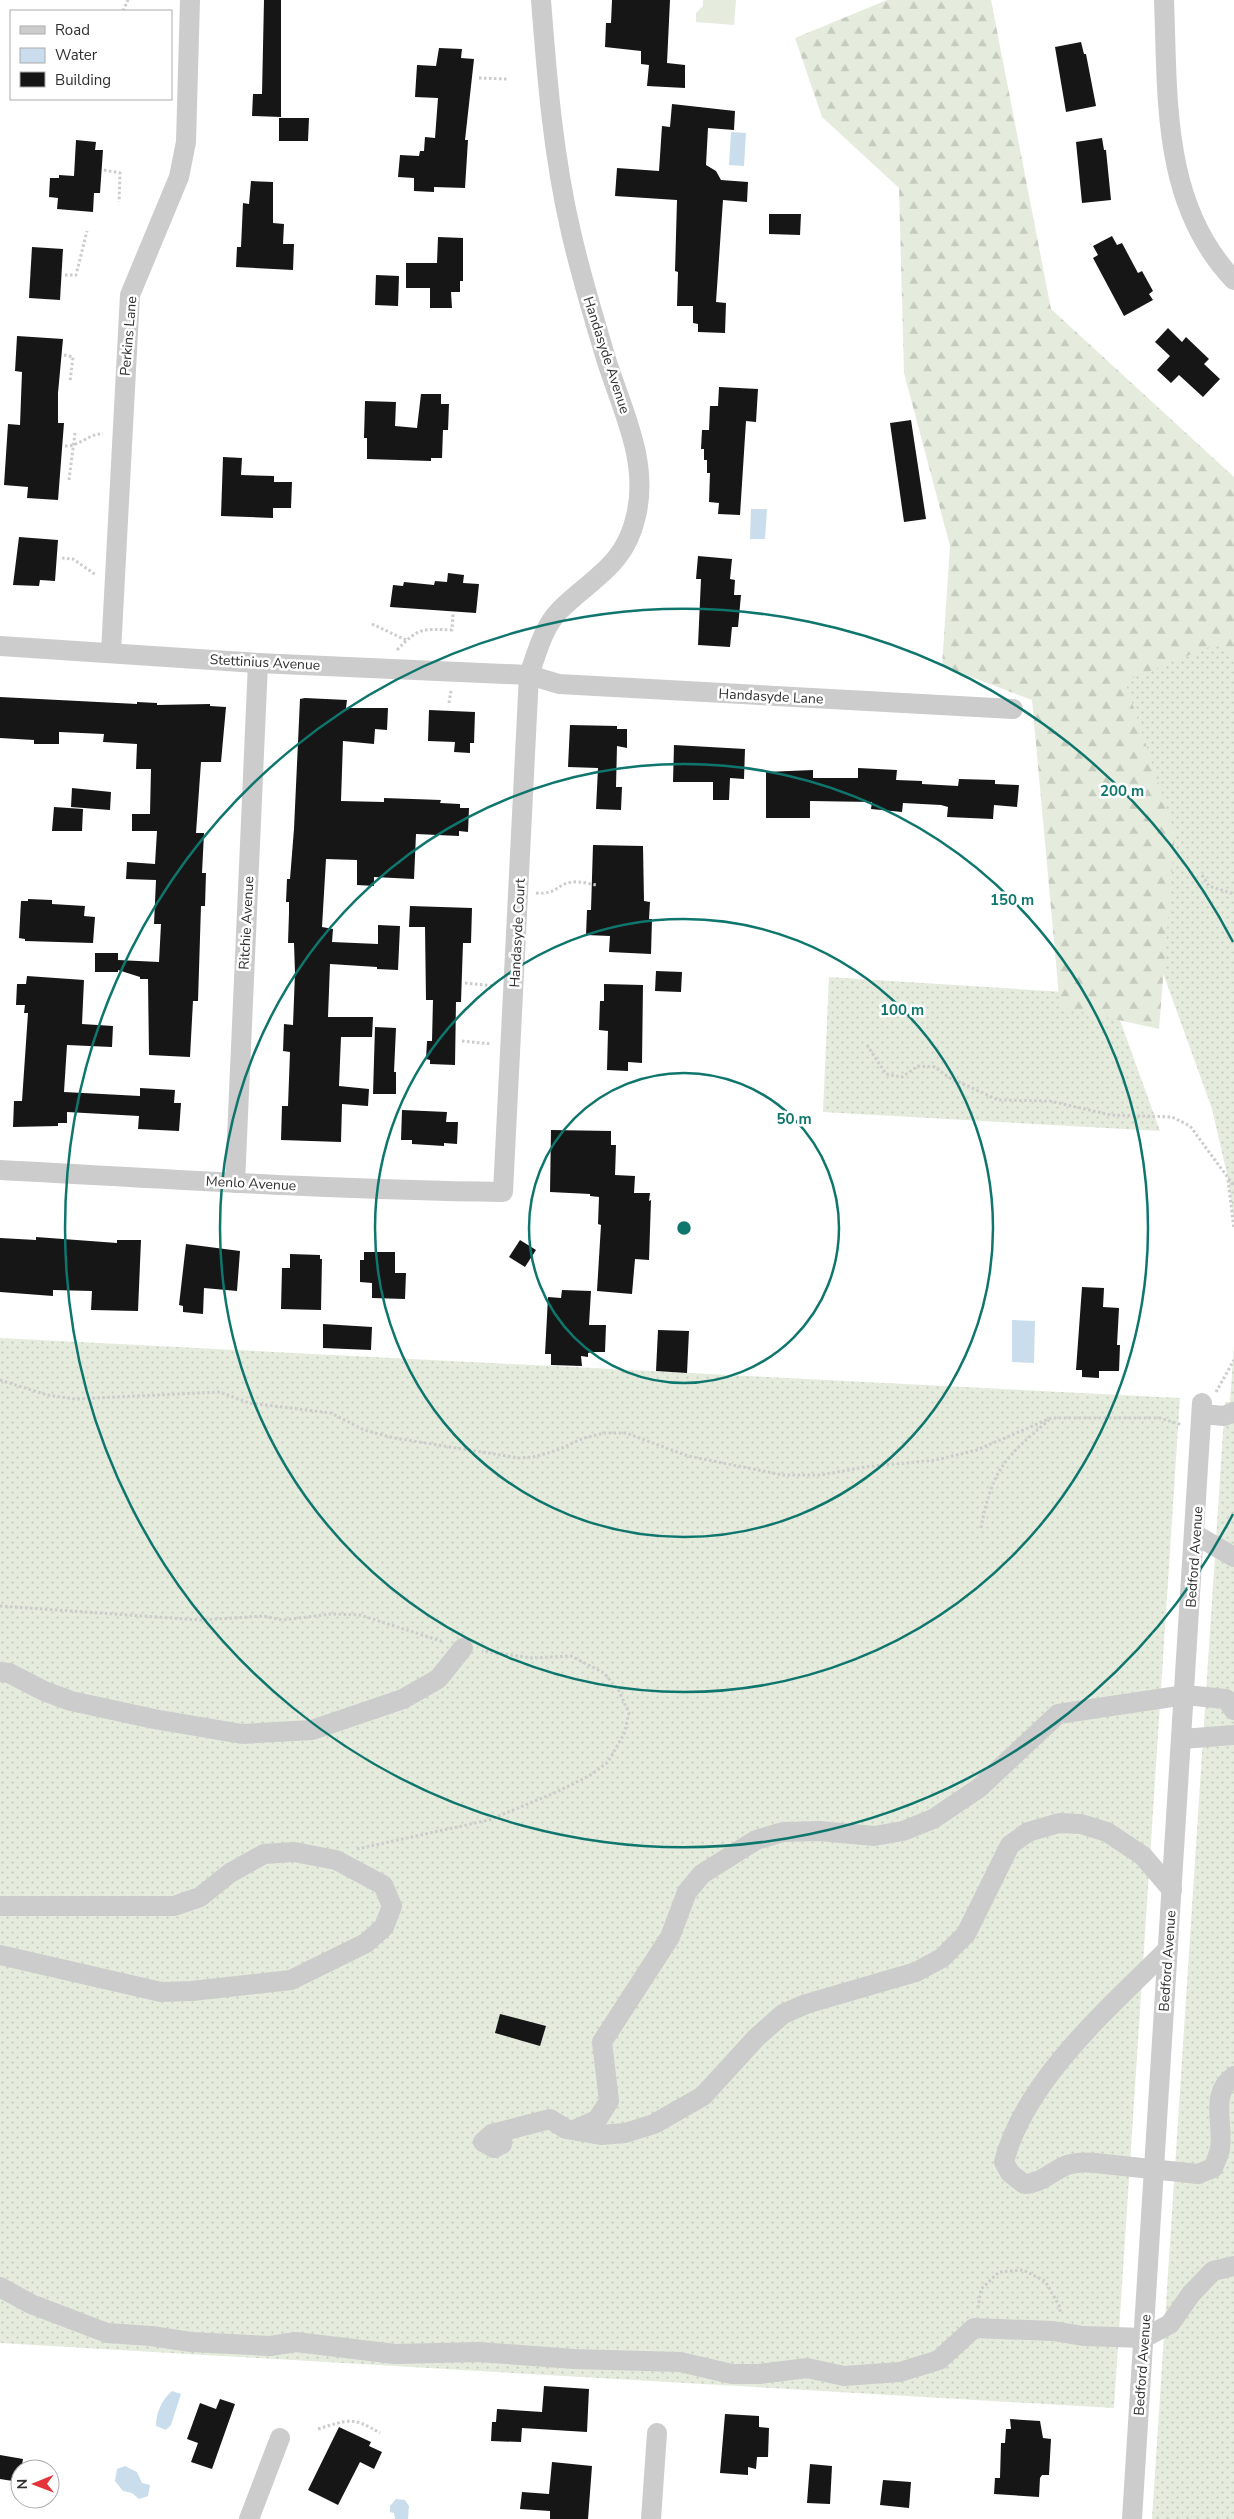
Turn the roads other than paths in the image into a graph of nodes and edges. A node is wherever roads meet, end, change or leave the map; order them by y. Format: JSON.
{"nodes":[{"id":1,"x":190,"y":0,"type":"edge"},
{"id":2,"x":541,"y":0,"type":"edge"},
{"id":3,"x":1164,"y":0,"type":"edge"},
{"id":4,"x":1234,"y":280,"type":"edge"},
{"id":5,"x":0,"y":646,"type":"edge"},
{"id":6,"x":111,"y":652,"type":"junction"},
{"id":7,"x":258,"y":663,"type":"junction"},
{"id":8,"x":529,"y":675,"type":"junction"},
{"id":9,"x":1013,"y":709,"type":"dead end"},
{"id":10,"x":0,"y":1170,"type":"edge"},
{"id":11,"x":235,"y":1183,"type":"junction"},
{"id":12,"x":503,"y":1192,"type":"joint"},
{"id":13,"x":1234,"y":1412,"type":"edge"},
{"id":14,"x":1196,"y":1535,"type":"junction"},
{"id":15,"x":1234,"y":1556,"type":"edge"},
{"id":16,"x":464,"y":1648,"type":"dead end"},
{"id":17,"x":0,"y":1672,"type":"edge"},
{"id":18,"x":1185,"y":1694,"type":"junction"},
{"id":19,"x":1234,"y":1710,"type":"edge"},
{"id":20,"x":1234,"y":1735,"type":"edge"},
{"id":21,"x":1182,"y":1739,"type":"junction"},
{"id":22,"x":1172,"y":1890,"type":"junction"},
{"id":23,"x":0,"y":1906,"type":"edge"},
{"id":24,"x":1168,"y":1949,"type":"junction"},
{"id":25,"x":0,"y":1955,"type":"edge"},
{"id":26,"x":1234,"y":2076,"type":"edge"},
{"id":27,"x":574,"y":2130,"type":"junction"},
{"id":28,"x":503,"y":2131,"type":"dead end"},
{"id":29,"x":1234,"y":2266,"type":"edge"},
{"id":30,"x":0,"y":2287,"type":"edge"},
{"id":31,"x":1144,"y":2338,"type":"junction"},
{"id":32,"x":657,"y":2433,"type":"dead end"},
{"id":33,"x":280,"y":2438,"type":"dead end"},
{"id":34,"x":249,"y":2519,"type":"edge"},
{"id":35,"x":650,"y":2519,"type":"edge"},
{"id":36,"x":1132,"y":2519,"type":"edge"}],
"edges":[{"from":1,"to":6,"type":"street","name":"Perkins Lane"},
{"from":2,"to":8,"type":"street","name":"Handasyde Avenue"},
{"from":3,"to":4,"type":"street"},
{"from":5,"to":6,"type":"street","name":"Stettinius Avenue"},
{"from":6,"to":7,"type":"street","name":"Stettinius Avenue"},
{"from":7,"to":8,"type":"street","name":"Stettinius Avenue"},
{"from":7,"to":11,"type":"street","name":"Ritchie Avenue"},
{"from":8,"to":9,"type":"street","name":"Handasyde Lane"},
{"from":8,"to":12,"type":"street","name":"Handasyde Court"},
{"from":10,"to":11,"type":"street","name":"Menlo Avenue"},
{"from":11,"to":12,"type":"street","name":"Menlo Avenue"},
{"from":13,"to":14,"type":"street","name":"Bedford Avenue"},
{"from":14,"to":15,"type":"street"},
{"from":14,"to":18,"type":"street","name":"Bedford Avenue"},
{"from":16,"to":17,"type":"street"},
{"from":18,"to":19,"type":"street"},
{"from":18,"to":21,"type":"street","name":"Bedford Avenue"},
{"from":18,"to":27,"type":"street"},
{"from":20,"to":21,"type":"street"},
{"from":21,"to":22,"type":"street","name":"Bedford Avenue"},
{"from":22,"to":24,"type":"street","name":"Bedford Avenue"},
{"from":22,"to":27,"type":"street"},
{"from":23,"to":25,"type":"street"},
{"from":24,"to":26,"type":"street","bridge":true},
{"from":24,"to":31,"type":"street","name":"Bedford Avenue"},
{"from":27,"to":28,"type":"street"},
{"from":29,"to":31,"type":"street"},
{"from":30,"to":31,"type":"street"},
{"from":31,"to":36,"type":"street","name":"Bedford Avenue"},
{"from":32,"to":35,"type":"street"},
{"from":33,"to":34,"type":"street"}]}
